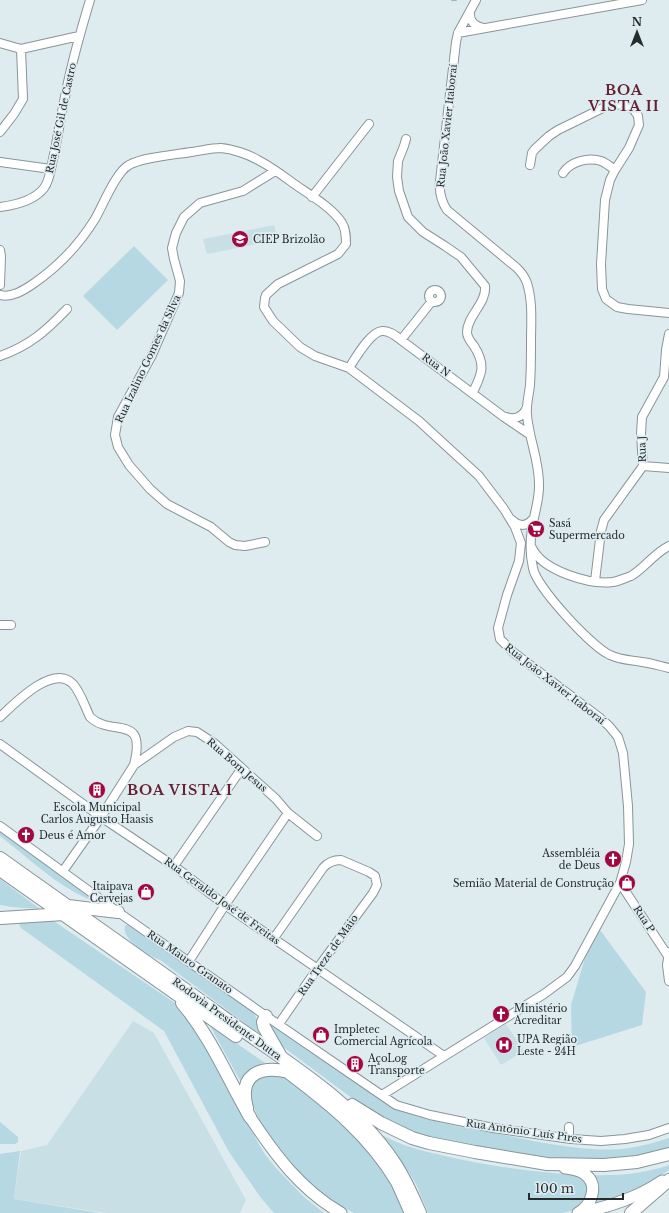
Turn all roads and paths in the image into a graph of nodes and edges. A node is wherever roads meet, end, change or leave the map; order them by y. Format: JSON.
{"nodes":[{"id":1,"x":90,"y":0,"type":"edge"},
{"id":2,"x":476,"y":0,"type":"edge"},
{"id":3,"x":642,"y":0,"type":"edge"},
{"id":4,"x":470,"y":9,"type":"junction"},
{"id":5,"x":485,"y":28,"type":"junction"},
{"id":6,"x":458,"y":33,"type":"junction"},
{"id":7,"x":79,"y":36,"type":"junction"},
{"id":8,"x":0,"y":43,"type":"edge"},
{"id":9,"x":21,"y":49,"type":"junction"},
{"id":10,"x":369,"y":124,"type":"dead end"},
{"id":11,"x":1,"y":127,"type":"edge"},
{"id":12,"x":406,"y":139,"type":"dead end"},
{"id":13,"x":0,"y":162,"type":"edge"},
{"id":14,"x":530,"y":164,"type":"dead end"},
{"id":15,"x":51,"y":169,"type":"junction"},
{"id":16,"x":615,"y":170,"type":"junction"},
{"id":17,"x":276,"y":171,"type":"junction"},
{"id":18,"x":564,"y":173,"type":"dead end"},
{"id":19,"x":312,"y":197,"type":"junction"},
{"id":20,"x":0,"y":207,"type":"edge"},
{"id":21,"x":0,"y":250,"type":"edge"},
{"id":22,"x":0,"y":285,"type":"edge"},
{"id":23,"x":0,"y":294,"type":"edge"},
{"id":24,"x":432,"y":301,"type":"dead end"},
{"id":25,"x":67,"y":309,"type":"dead end"},
{"id":26,"x":669,"y":313,"type":"edge"},
{"id":27,"x":669,"y":334,"type":"edge"},
{"id":28,"x":402,"y":340,"type":"junction"},
{"id":29,"x":0,"y":356,"type":"edge"},
{"id":30,"x":349,"y":368,"type":"junction"},
{"id":31,"x":473,"y":392,"type":"junction"},
{"id":32,"x":526,"y":409,"type":"junction"},
{"id":33,"x":504,"y":417,"type":"junction"},
{"id":34,"x":529,"y":434,"type":"junction"},
{"id":35,"x":643,"y":466,"type":"junction"},
{"id":36,"x":669,"y":468,"type":"edge"},
{"id":37,"x":536,"y":510,"type":"junction"},
{"id":38,"x":532,"y":520,"type":"junction"},
{"id":39,"x":513,"y":522,"type":"junction"},
{"id":40,"x":265,"y":542,"type":"dead end"},
{"id":41,"x":669,"y":546,"type":"edge"},
{"id":42,"x":529,"y":547,"type":"junction"},
{"id":43,"x":519,"y":560,"type":"junction"},
{"id":44,"x":542,"y":561,"type":"junction"},
{"id":45,"x":532,"y":566,"type":"junction"},
{"id":46,"x":595,"y":581,"type":"junction"},
{"id":47,"x":11,"y":625,"type":"dead end"},
{"id":48,"x":0,"y":626,"type":"edge"},
{"id":49,"x":669,"y":668,"type":"edge"},
{"id":50,"x":0,"y":717,"type":"edge"},
{"id":51,"x":0,"y":744,"type":"edge"},
{"id":52,"x":134,"y":765,"type":"junction"},
{"id":53,"x":242,"y":768,"type":"junction"},
{"id":54,"x":288,"y":813,"type":"junction"},
{"id":55,"x":101,"y":817,"type":"junction"},
{"id":56,"x":0,"y":826,"type":"edge"},
{"id":57,"x":317,"y":836,"type":"dead end"},
{"id":58,"x":0,"y":858,"type":"edge"},
{"id":59,"x":174,"y":866,"type":"junction"},
{"id":60,"x":0,"y":870,"type":"edge"},
{"id":61,"x":63,"y":871,"type":"junction"},
{"id":62,"x":620,"y":883,"type":"junction"},
{"id":63,"x":225,"y":905,"type":"junction"},
{"id":64,"x":65,"y":910,"type":"junction"},
{"id":65,"x":118,"y":912,"type":"junction"},
{"id":66,"x":0,"y":918,"type":"edge"},
{"id":67,"x":274,"y":938,"type":"junction"},
{"id":68,"x":668,"y":954,"type":"edge"},
{"id":69,"x":189,"y":961,"type":"junction"},
{"id":70,"x":317,"y":969,"type":"junction"},
{"id":71,"x":669,"y":981,"type":"edge"},
{"id":72,"x":173,"y":992,"type":"junction"},
{"id":73,"x":266,"y":1016,"type":"junction"},
{"id":74,"x":279,"y":1024,"type":"junction"},
{"id":75,"x":444,"y":1056,"type":"junction"},
{"id":76,"x":283,"y":1059,"type":"junction"},
{"id":77,"x":289,"y":1072,"type":"junction"},
{"id":78,"x":318,"y":1083,"type":"junction"},
{"id":79,"x":382,"y":1095,"type":"junction"},
{"id":80,"x":250,"y":1117,"type":"junction"},
{"id":81,"x":569,"y":1127,"type":"dead end"},
{"id":82,"x":669,"y":1128,"type":"edge"},
{"id":83,"x":569,"y":1139,"type":"junction"},
{"id":84,"x":669,"y":1154,"type":"edge"},
{"id":85,"x":547,"y":1164,"type":"junction"},
{"id":86,"x":669,"y":1175,"type":"edge"},
{"id":87,"x":669,"y":1180,"type":"edge"},
{"id":88,"x":341,"y":1213,"type":"edge"},
{"id":89,"x":410,"y":1213,"type":"edge"},
{"id":90,"x":420,"y":1213,"type":"edge"},
{"id":91,"x":577,"y":1213,"type":"edge"},
{"id":92,"x":581,"y":1213,"type":"edge"},
{"id":93,"x":631,"y":1213,"type":"edge"}],
"edges":[{"from":1,"to":7,"type":"street","name":"Rua José Gil de Castro"},
{"from":2,"to":4,"type":"street","name":"Rua João Xavier Itaboraí"},
{"from":3,"to":5,"type":"street"},
{"from":4,"to":5,"type":"street"},
{"from":4,"to":6,"type":"street","name":"Rua João Xavier Itaboraí"},
{"from":5,"to":6,"type":"street"},
{"from":6,"to":32,"type":"street","name":"Rua João Xavier Itaboraí"},
{"from":7,"to":9,"type":"street"},
{"from":7,"to":15,"type":"street","name":"Rua José Gil de Castro"},
{"from":8,"to":9,"type":"street"},
{"from":9,"to":11,"type":"street"},
{"from":10,"to":19,"type":"street"},
{"from":12,"to":31,"type":"street"},
{"from":13,"to":15,"type":"street"},
{"from":14,"to":16,"type":"street"},
{"from":15,"to":20,"type":"street","name":"Rua José Gil de Castro"},
{"from":16,"to":18,"type":"street"},
{"from":16,"to":26,"type":"street"},
{"from":17,"to":19,"type":"street"},
{"from":17,"to":23,"type":"street"},
{"from":17,"to":40,"type":"street","name":"Rua Izalino Gomes da Silva"},
{"from":19,"to":30,"type":"street"},
{"from":21,"to":22,"type":"street"},
{"from":24,"to":28,"type":"street"},
{"from":25,"to":29,"type":"street"},
{"from":27,"to":35,"type":"street","name":"Rua J"},
{"from":28,"to":30,"type":"street","name":"Rua N"},
{"from":28,"to":31,"type":"street","name":"Rua N"},
{"from":30,"to":39,"type":"street"},
{"from":31,"to":33,"type":"street","name":"Rua N"},
{"from":32,"to":33,"type":"street"},
{"from":32,"to":34,"type":"street","name":"Rua João Xavier Itaboraí"},
{"from":33,"to":34,"type":"street","name":"Rua N"},
{"from":34,"to":37,"type":"street","name":"Rua João Xavier Itaboraí"},
{"from":35,"to":36,"type":"street"},
{"from":35,"to":46,"type":"street","name":"Rua J"},
{"from":37,"to":38,"type":"street"},
{"from":37,"to":42,"type":"street","name":"Rua João Xavier Itaboraí"},
{"from":38,"to":39,"type":"street"},
{"from":38,"to":42,"type":"street"},
{"from":39,"to":42,"type":"street"},
{"from":39,"to":43,"type":"street"},
{"from":41,"to":46,"type":"street"},
{"from":42,"to":43,"type":"street","name":"Rua João Xavier Itaboraí"},
{"from":42,"to":44,"type":"street"},
{"from":42,"to":45,"type":"street"},
{"from":42,"to":45,"type":"street"},
{"from":43,"to":45,"type":"street"},
{"from":43,"to":62,"type":"street","name":"Rua João Xavier Itaboraí"},
{"from":44,"to":45,"type":"street"},
{"from":44,"to":46,"type":"street"},
{"from":45,"to":49,"type":"street"},
{"from":47,"to":48,"type":"street"},
{"from":50,"to":52,"type":"street"},
{"from":51,"to":55,"type":"street","name":"Rua Geraldo José de Freitas"},
{"from":52,"to":53,"type":"street","name":"Rua Bom Jesus"},
{"from":52,"to":55,"type":"street","name":"Rua Bom Jesus"},
{"from":53,"to":54,"type":"street","name":"Rua Bom Jesus"},
{"from":53,"to":59,"type":"street"},
{"from":54,"to":57,"type":"street","name":"Rua Bom Jesus"},
{"from":54,"to":63,"type":"street"},
{"from":55,"to":59,"type":"street","name":"Rua Geraldo José de Freitas"},
{"from":55,"to":61,"type":"street","name":"Rua Bom Jesus"},
{"from":56,"to":61,"type":"street","name":"Rua Mauro Granato"},
{"from":58,"to":64,"type":"highway","name":"Rodovia Presidente Dutra"},
{"from":59,"to":63,"type":"street","name":"Rua Geraldo José de Freitas"},
{"from":60,"to":64,"type":"highway","name":"Rodovia Presidente Dutra"},
{"from":61,"to":65,"type":"street","name":"Rua Mauro Granato"},
{"from":62,"to":68,"type":"street","name":"Rua P"},
{"from":62,"to":75,"type":"street","name":"Rua João Xavier Itaboraí"},
{"from":63,"to":67,"type":"street","name":"Rua Geraldo José de Freitas"},
{"from":63,"to":69,"type":"street"},
{"from":64,"to":65,"type":"highway"},
{"from":64,"to":66,"type":"highway"},
{"from":64,"to":72,"type":"highway","name":"Rodovia Presidente Dutra"},
{"from":64,"to":76,"type":"highway","name":"Rodovia Presidente Dutra"},
{"from":65,"to":69,"type":"street","name":"Rua Mauro Granato"},
{"from":67,"to":70,"type":"street","name":"Rua Geraldo José de Freitas"},
{"from":67,"to":70,"type":"street","name":"Rua Treze de Maio"},
{"from":68,"to":71,"type":"street"},
{"from":69,"to":73,"type":"street","name":"Rua Mauro Granato"},
{"from":70,"to":74,"type":"street","name":"Rua Treze de Maio"},
{"from":70,"to":75,"type":"street","name":"Rua Geraldo José de Freitas"},
{"from":72,"to":77,"type":"highway","name":"Rodovia Presidente Dutra"},
{"from":72,"to":80,"type":"highway"},
{"from":73,"to":74,"type":"street","name":"Rua Mauro Granato"},
{"from":73,"to":76,"type":"highway"},
{"from":74,"to":79,"type":"street","name":"Rua Mauro Granato"},
{"from":75,"to":79,"type":"street","name":"Rua João Xavier Itaboraí"},
{"from":76,"to":78,"type":"highway","name":"Rodovia Presidente Dutra"},
{"from":77,"to":80,"type":"highway"},
{"from":77,"to":89,"type":"highway","name":"Rodovia Presidente Dutra"},
{"from":78,"to":85,"type":"highway"},
{"from":78,"to":90,"type":"highway","name":"Rodovia Presidente Dutra"},
{"from":79,"to":83,"type":"street","name":"Rua Antônio Luís Pires"},
{"from":80,"to":88,"type":"main road"},
{"from":81,"to":83,"type":"street"},
{"from":82,"to":83,"type":"street","name":"Rua Antônio Luís Pires"},
{"from":84,"to":85,"type":"highway"},
{"from":85,"to":91,"type":"main road"},
{"from":86,"to":92,"type":"main road"},
{"from":87,"to":93,"type":"highway"}]}
